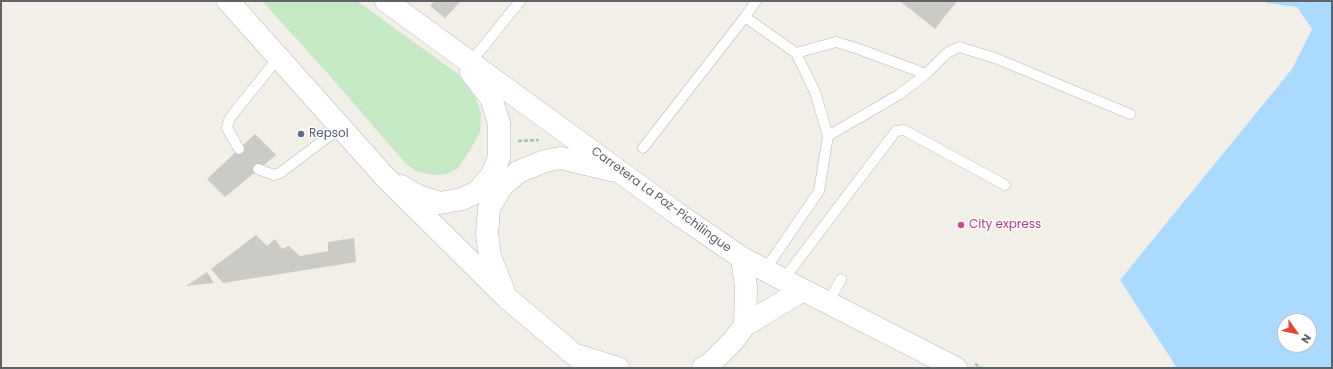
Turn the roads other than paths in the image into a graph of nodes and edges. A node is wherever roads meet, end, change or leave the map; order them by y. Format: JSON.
{"nodes":[{"id":1,"x":228,"y":1,"type":"edge"},
{"id":2,"x":386,"y":1,"type":"edge"},
{"id":3,"x":520,"y":1,"type":"edge"},
{"id":4,"x":756,"y":1,"type":"edge"},
{"id":5,"x":745,"y":17,"type":"junction"},
{"id":6,"x":796,"y":53,"type":"junction"},
{"id":7,"x":280,"y":57,"type":"junction"},
{"id":8,"x":464,"y":58,"type":"junction"},
{"id":9,"x":926,"y":74,"type":"junction"},
{"id":10,"x":1130,"y":114,"type":"dead end"},
{"id":11,"x":341,"y":128,"type":"junction"},
{"id":12,"x":828,"y":136,"type":"junction"},
{"id":13,"x":643,"y":148,"type":"dead end"},
{"id":14,"x":239,"y":149,"type":"dead end"},
{"id":15,"x":258,"y":169,"type":"dead end"},
{"id":16,"x":624,"y":174,"type":"junction"},
{"id":17,"x":384,"y":177,"type":"junction"},
{"id":18,"x":1005,"y":185,"type":"dead end"},
{"id":19,"x":742,"y":258,"type":"junction"},
{"id":20,"x":774,"y":275,"type":"junction"},
{"id":21,"x":841,"y":279,"type":"dead end"},
{"id":22,"x":803,"y":290,"type":"junction"},
{"id":23,"x":507,"y":298,"type":"junction"},
{"id":24,"x":828,"y":303,"type":"junction"},
{"id":25,"x":745,"y":325,"type":"junction"},
{"id":26,"x":583,"y":361,"type":"edge"},
{"id":27,"x":618,"y":368,"type":"edge"},
{"id":28,"x":703,"y":368,"type":"edge"},
{"id":29,"x":956,"y":368,"type":"edge"}],
"edges":[{"from":1,"to":7,"type":"main road"},
{"from":2,"to":8,"type":"main road","name":"Carretera La Paz-Pichilingue"},
{"from":3,"to":8,"type":"lane"},
{"from":4,"to":5,"type":"lane"},
{"from":5,"to":6,"type":"lane"},
{"from":5,"to":13,"type":"lane"},
{"from":6,"to":9,"type":"lane"},
{"from":6,"to":12,"type":"lane"},
{"from":7,"to":11,"type":"main road"},
{"from":7,"to":14,"type":"lane"},
{"from":8,"to":16,"type":"main road","name":"Carretera La Paz-Pichilingue"},
{"from":8,"to":17,"type":"main road"},
{"from":9,"to":10,"type":"lane"},
{"from":9,"to":12,"type":"lane"},
{"from":11,"to":15,"type":"lane"},
{"from":11,"to":17,"type":"main road"},
{"from":12,"to":20,"type":"lane"},
{"from":16,"to":19,"type":"main road","name":"Carretera La Paz-Pichilingue"},
{"from":16,"to":23,"type":"main road"},
{"from":17,"to":23,"type":"main road"},
{"from":18,"to":20,"type":"lane"},
{"from":19,"to":20,"type":"main road","name":"Carretera La Paz-Pichilingue"},
{"from":19,"to":25,"type":"main road"},
{"from":20,"to":22,"type":"main road","name":"Carretera La Paz-Pichilingue"},
{"from":21,"to":24,"type":"lane"},
{"from":22,"to":24,"type":"main road","name":"Carretera La Paz-Pichilingue"},
{"from":22,"to":25,"type":"main road"},
{"from":23,"to":26,"type":"main road"},
{"from":24,"to":29,"type":"main road","name":"Carretera La Paz-Pichilingue"},
{"from":25,"to":28,"type":"main road"},
{"from":26,"to":27,"type":"main road"}]}
